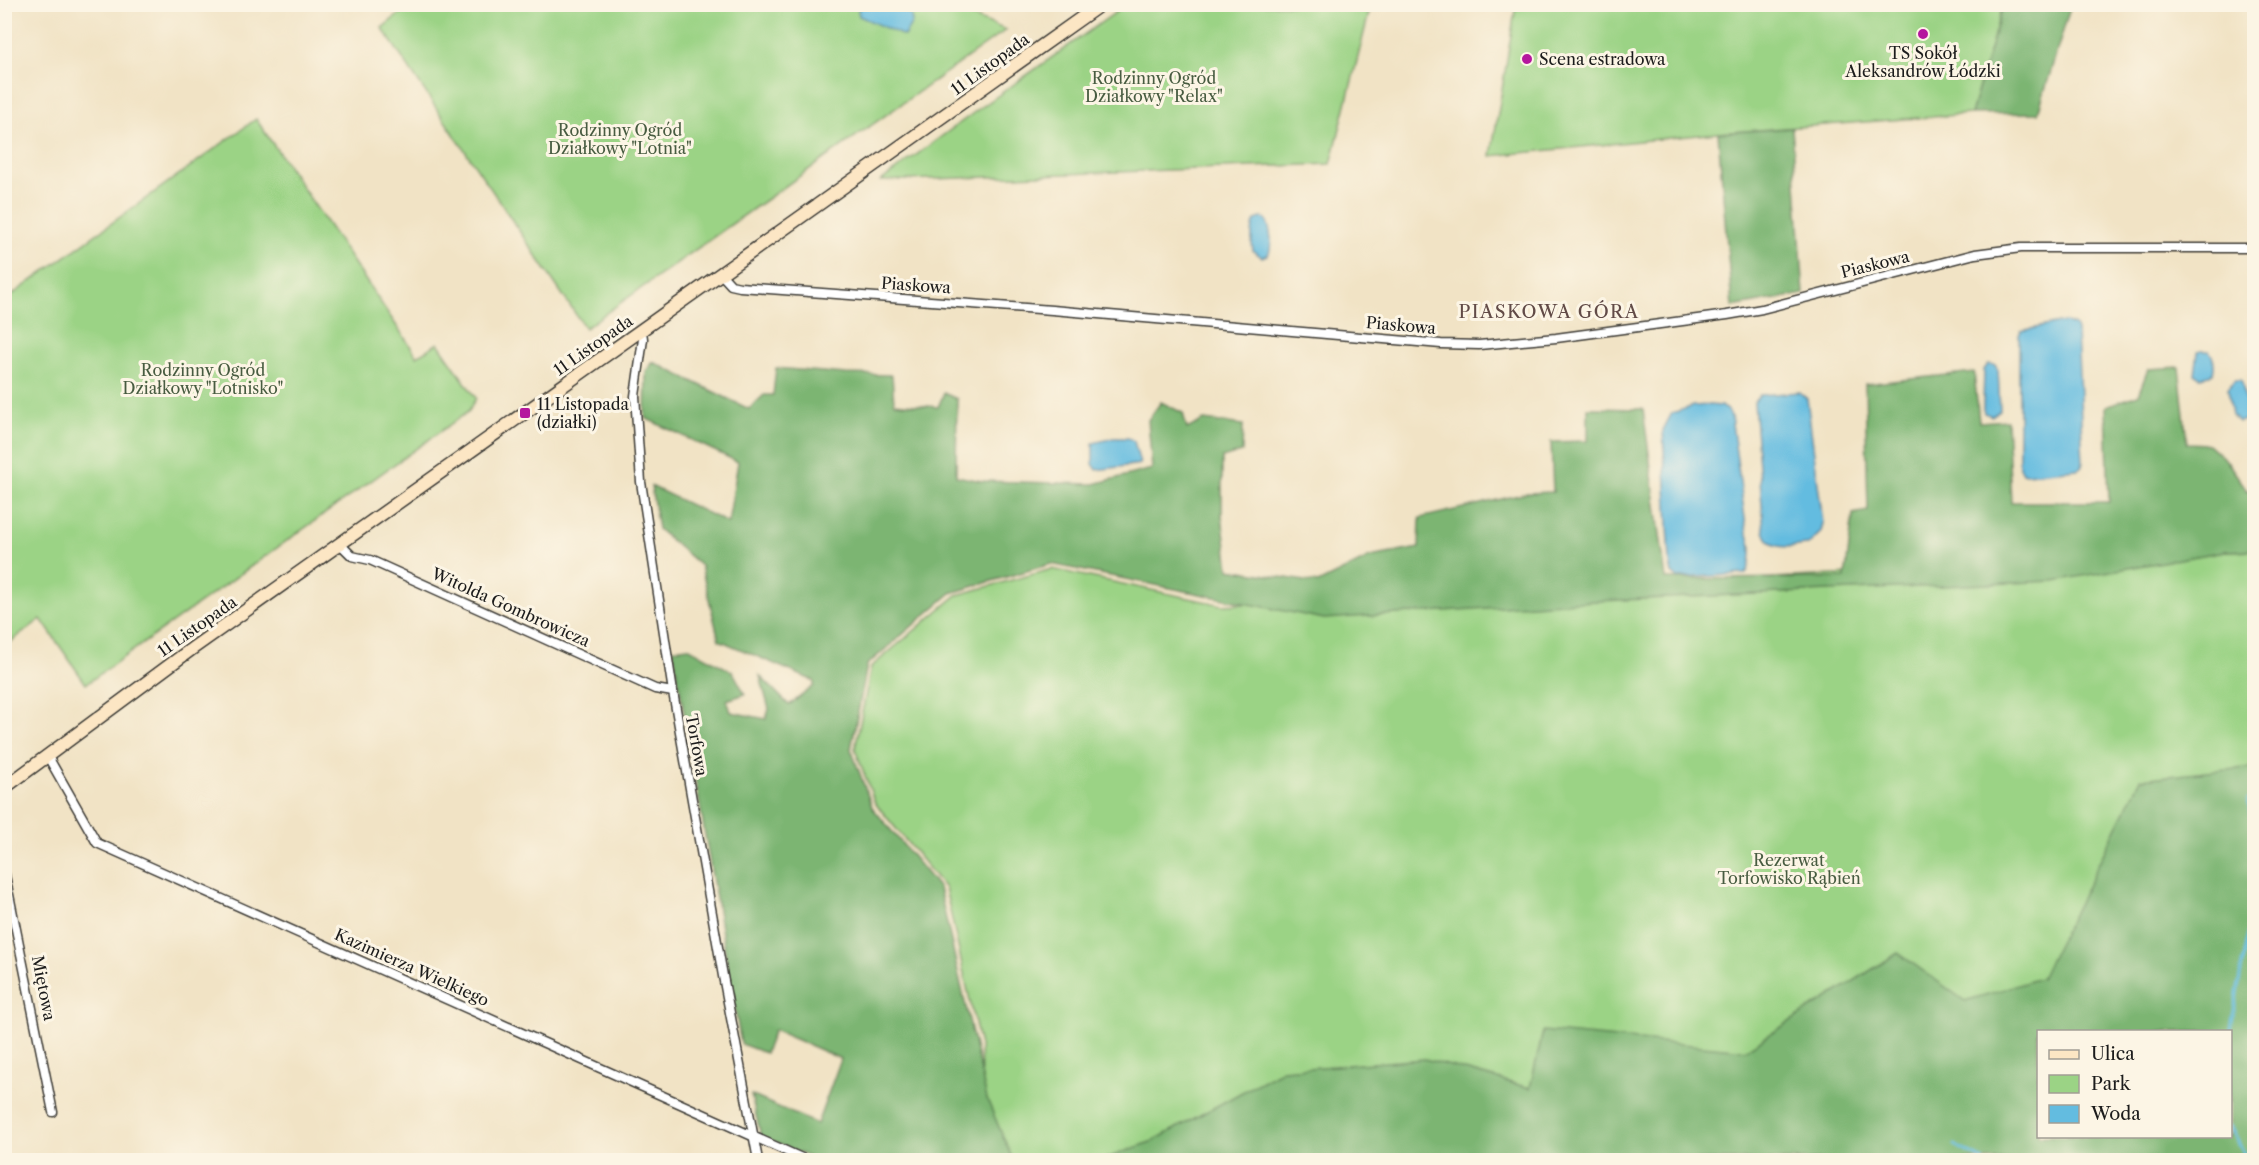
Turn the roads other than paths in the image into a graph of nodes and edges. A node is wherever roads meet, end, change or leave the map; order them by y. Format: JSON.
{"nodes":[{"id":1,"x":1101,"y":4,"type":"edge"},
{"id":2,"x":2254,"y":248,"type":"edge"},
{"id":3,"x":721,"y":274,"type":"junction"},
{"id":4,"x":642,"y":331,"type":"junction"},
{"id":5,"x":341,"y":545,"type":"junction"},
{"id":6,"x":673,"y":692,"type":"junction"},
{"id":7,"x":47,"y":755,"type":"junction"},
{"id":8,"x":4,"y":788,"type":"edge"},
{"id":9,"x":4,"y":870,"type":"edge"},
{"id":10,"x":53,"y":1112,"type":"dead end"},
{"id":11,"x":754,"y":1137,"type":"junction"},
{"id":12,"x":758,"y":1161,"type":"edge"},
{"id":13,"x":806,"y":1161,"type":"edge"}],
"edges":[{"from":1,"to":3,"type":"street","name":"11 Listopada"},
{"from":2,"to":3,"type":"street","name":"Piaskowa"},
{"from":3,"to":4,"type":"street","name":"11 Listopada"},
{"from":4,"to":5,"type":"street","name":"11 Listopada"},
{"from":4,"to":6,"type":"street","name":"Torfowa"},
{"from":5,"to":6,"type":"street","name":"Witolda Gombrowicza"},
{"from":5,"to":7,"type":"street","name":"11 Listopada"},
{"from":6,"to":11,"type":"street","name":"Torfowa"},
{"from":7,"to":8,"type":"street","name":"11 Listopada"},
{"from":7,"to":11,"type":"street","name":"Kazimierza Wielkiego"},
{"from":9,"to":10,"type":"street","name":"Miętowa"},
{"from":11,"to":12,"type":"street","name":"Torfowa"},
{"from":11,"to":13,"type":"street","name":"Kazimierza Wielkiego"}]}
